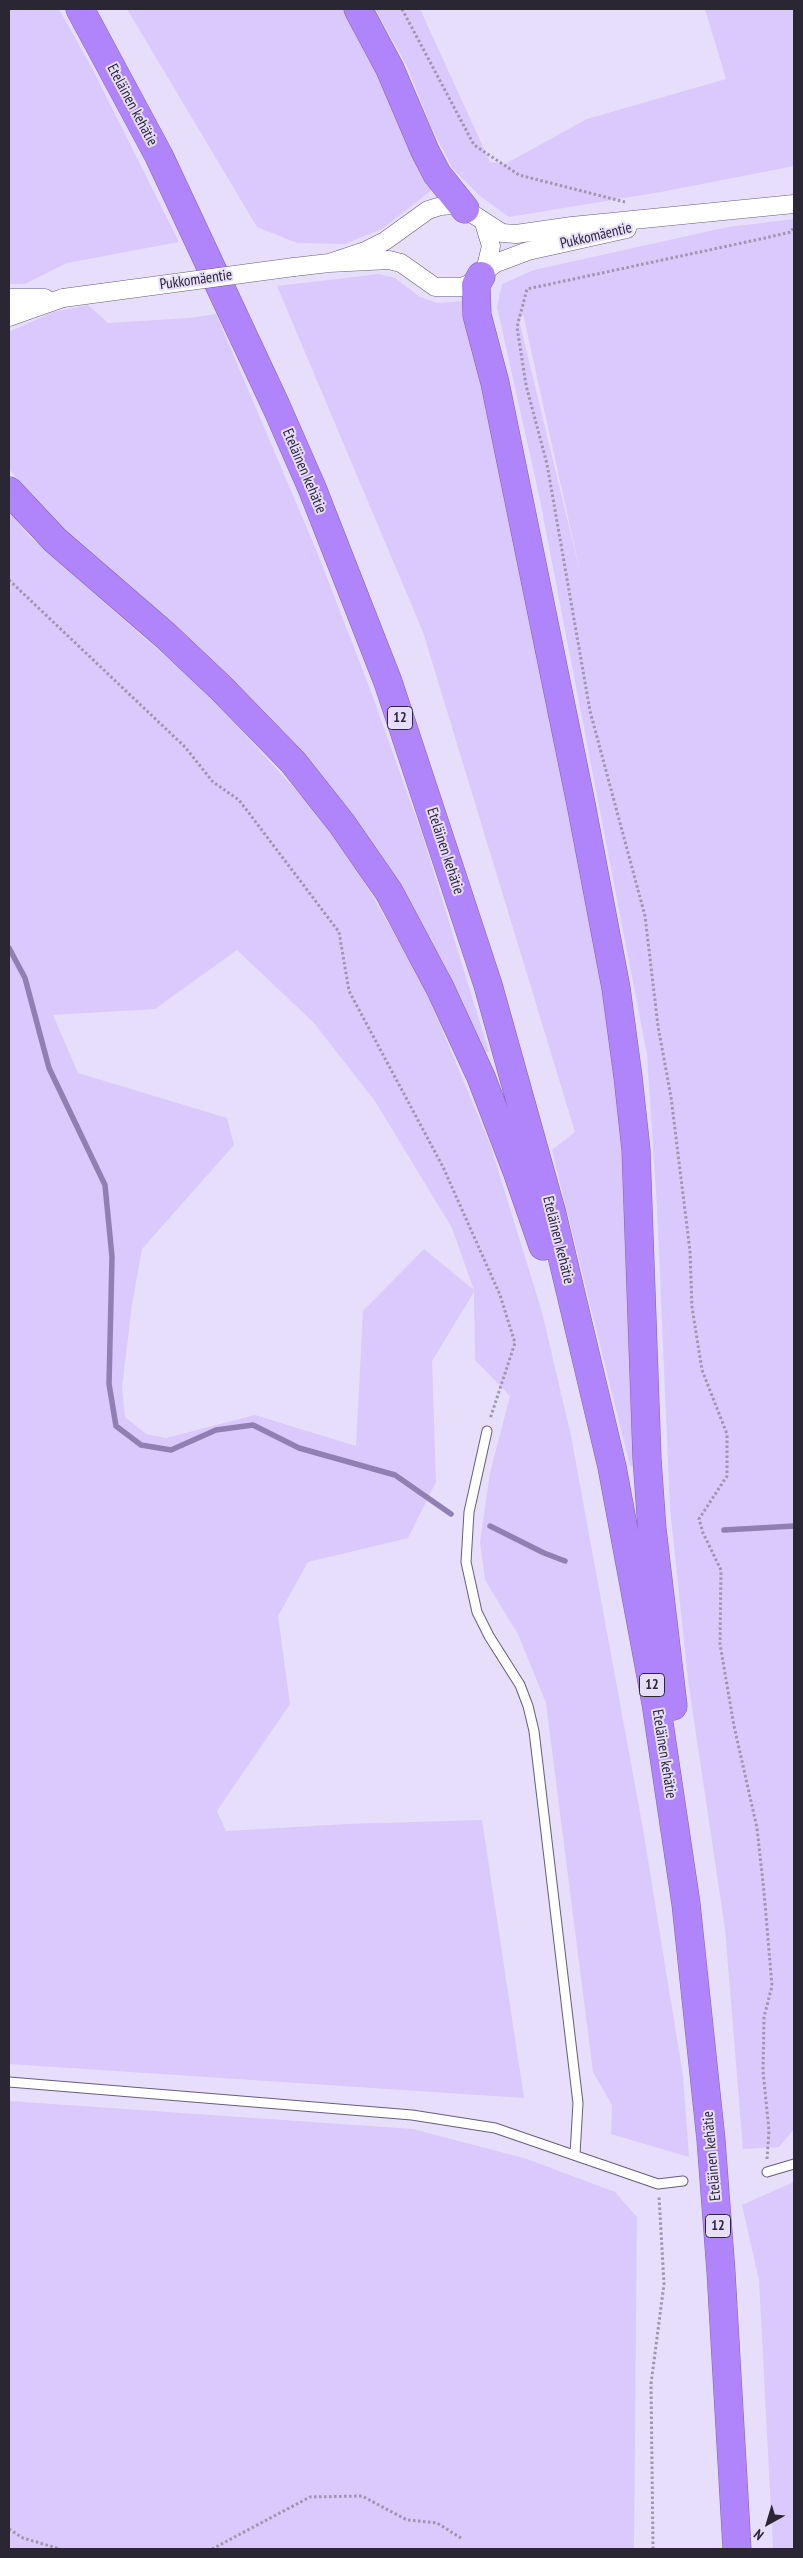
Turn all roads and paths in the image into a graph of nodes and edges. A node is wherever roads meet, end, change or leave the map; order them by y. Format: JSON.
{"nodes":[{"id":1,"x":80,"y":9,"type":"edge"},
{"id":2,"x":358,"y":9,"type":"edge"},
{"id":3,"x":402,"y":9,"type":"edge"},
{"id":4,"x":634,"y":204,"type":"dead end"},
{"id":5,"x":794,"y":204,"type":"edge"},
{"id":6,"x":475,"y":216,"type":"junction"},
{"id":7,"x":681,"y":216,"type":"junction"},
{"id":8,"x":794,"y":227,"type":"edge"},
{"id":9,"x":329,"y":262,"type":"junction"},
{"id":10,"x":483,"y":273,"type":"junction"},
{"id":11,"x":9,"y":298,"type":"edge"},
{"id":12,"x":63,"y":298,"type":"junction"},
{"id":13,"x":9,"y":317,"type":"edge"},
{"id":14,"x":9,"y":491,"type":"edge"},
{"id":15,"x":9,"y":580,"type":"edge"},
{"id":16,"x":487,"y":1431,"type":"joint"},
{"id":17,"x":612,"y":1468,"type":"junction"},
{"id":18,"x":686,"y":1904,"type":"junction"},
{"id":19,"x":9,"y":2082,"type":"edge"},
{"id":20,"x":575,"y":2154,"type":"junction"},
{"id":21,"x":794,"y":2164,"type":"edge"},
{"id":22,"x":767,"y":2172,"type":"joint"},
{"id":23,"x":683,"y":2181,"type":"dead end"},
{"id":24,"x":658,"y":2184,"type":"junction"},
{"id":25,"x":9,"y":2529,"type":"edge"},
{"id":26,"x":460,"y":2538,"type":"dead end"},
{"id":27,"x":60,"y":2549,"type":"edge"},
{"id":28,"x":212,"y":2549,"type":"edge"},
{"id":29,"x":652,"y":2549,"type":"edge"},
{"id":30,"x":737,"y":2549,"type":"edge"}],
"edges":[{"from":1,"to":17,"type":"highway","name":"Eteläinen kehätie","number":"12"},
{"from":2,"to":6,"type":"highway"},
{"from":3,"to":4,"type":"path"},
{"from":5,"to":7,"type":"street","name":"Pukkomäentie"},
{"from":6,"to":7,"type":"street","name":"Pukkomäentie"},
{"from":6,"to":9,"type":"street","name":"Pukkomäentie"},
{"from":6,"to":10,"type":"street"},
{"from":7,"to":10,"type":"street","name":"Pukkomäentie"},
{"from":8,"to":22,"type":"path"},
{"from":9,"to":10,"type":"street","name":"Pukkomäentie"},
{"from":9,"to":12,"type":"street","name":"Pukkomäentie","bridge":true},
{"from":10,"to":18,"type":"highway"},
{"from":11,"to":12,"type":"street","name":"Pukkomäentie"},
{"from":12,"to":13,"type":"street","name":"Pukkomäentie"},
{"from":14,"to":17,"type":"highway"},
{"from":15,"to":16,"type":"path"},
{"from":16,"to":20,"type":"lane"},
{"from":17,"to":18,"type":"highway","name":"Eteläinen kehätie","number":"12"},
{"from":18,"to":30,"type":"highway","name":"Eteläinen kehätie","number":"12"},
{"from":19,"to":20,"type":"lane"},
{"from":20,"to":24,"type":"lane"},
{"from":21,"to":22,"type":"lane"},
{"from":23,"to":24,"type":"lane"},
{"from":24,"to":29,"type":"path"},
{"from":25,"to":27,"type":"path"},
{"from":26,"to":28,"type":"path"}]}
